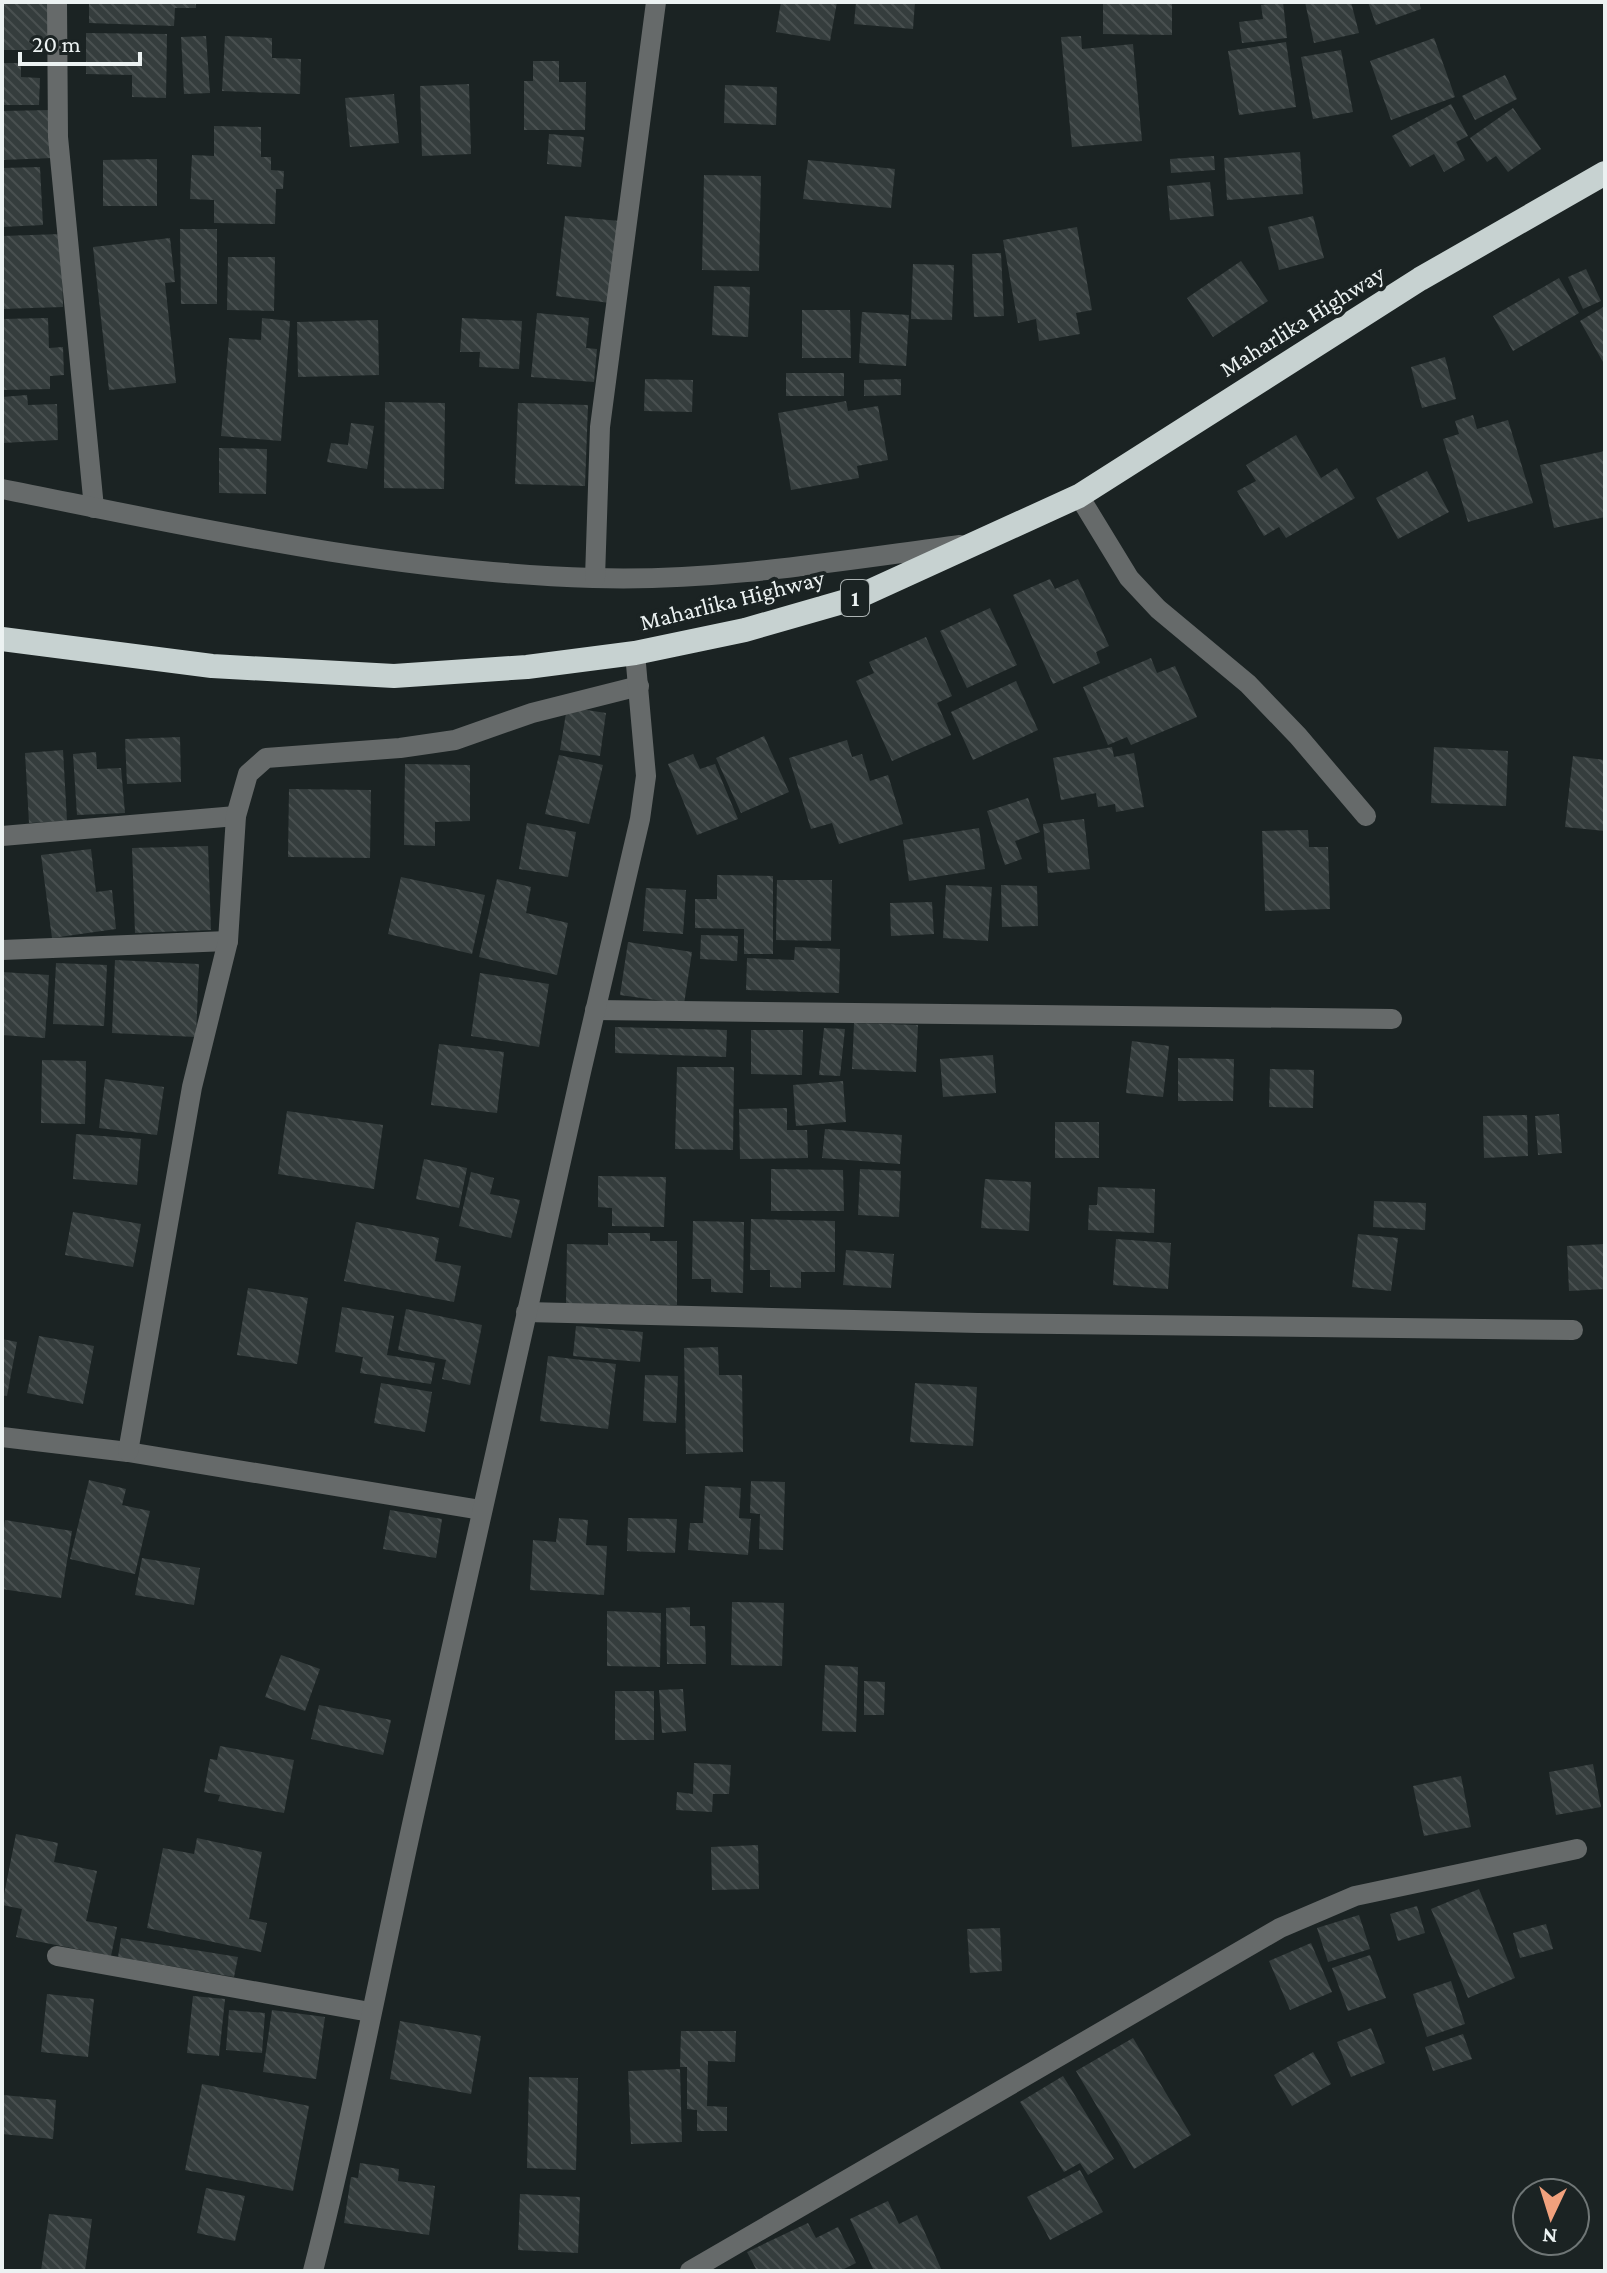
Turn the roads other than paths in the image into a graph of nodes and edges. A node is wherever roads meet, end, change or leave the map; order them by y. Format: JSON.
{"nodes":[{"id":1,"x":57,"y":2,"type":"edge"},
{"id":2,"x":656,"y":2,"type":"edge"},
{"id":3,"x":1605,"y":173,"type":"edge"},
{"id":4,"x":2,"y":489,"type":"edge"},
{"id":5,"x":1079,"y":496,"type":"junction"},
{"id":6,"x":94,"y":508,"type":"junction"},
{"id":7,"x":972,"y":544,"type":"junction"},
{"id":8,"x":595,"y":578,"type":"junction"},
{"id":9,"x":2,"y":639,"type":"edge"},
{"id":10,"x":635,"y":653,"type":"junction"},
{"id":11,"x":639,"y":686,"type":"junction"},
{"id":12,"x":236,"y":816,"type":"junction"},
{"id":13,"x":1366,"y":816,"type":"dead end"},
{"id":14,"x":2,"y":836,"type":"edge"},
{"id":15,"x":228,"y":941,"type":"junction"},
{"id":16,"x":2,"y":950,"type":"edge"},
{"id":17,"x":595,"y":1010,"type":"junction"},
{"id":18,"x":1392,"y":1019,"type":"dead end"},
{"id":19,"x":526,"y":1312,"type":"junction"},
{"id":20,"x":1573,"y":1330,"type":"dead end"},
{"id":21,"x":2,"y":1437,"type":"edge"},
{"id":22,"x":128,"y":1452,"type":"junction"},
{"id":23,"x":481,"y":1510,"type":"junction"},
{"id":24,"x":1577,"y":1849,"type":"dead end"},
{"id":25,"x":57,"y":1956,"type":"dead end"},
{"id":26,"x":370,"y":2012,"type":"junction"},
{"id":27,"x":313,"y":2271,"type":"edge"},
{"id":28,"x":690,"y":2271,"type":"edge"}],
"edges":[{"from":1,"to":6,"type":"street"},
{"from":2,"to":8,"type":"street"},
{"from":3,"to":5,"type":"highway","name":"Maharlika Highway","number":"1"},
{"from":4,"to":6,"type":"street"},
{"from":5,"to":7,"type":"highway","name":"Maharlika Highway","number":"1"},
{"from":5,"to":13,"type":"street"},
{"from":6,"to":8,"type":"street"},
{"from":7,"to":8,"type":"street"},
{"from":7,"to":10,"type":"highway","name":"Maharlika Highway","number":"1"},
{"from":9,"to":10,"type":"highway","name":"Maharlika Highway","number":"1"},
{"from":10,"to":11,"type":"street"},
{"from":11,"to":12,"type":"street"},
{"from":11,"to":17,"type":"street"},
{"from":12,"to":14,"type":"street"},
{"from":12,"to":15,"type":"street"},
{"from":15,"to":16,"type":"street"},
{"from":15,"to":22,"type":"street"},
{"from":17,"to":18,"type":"street"},
{"from":17,"to":19,"type":"street"},
{"from":19,"to":20,"type":"street"},
{"from":19,"to":23,"type":"street"},
{"from":21,"to":22,"type":"street"},
{"from":22,"to":23,"type":"street"},
{"from":23,"to":26,"type":"street"},
{"from":24,"to":28,"type":"street"},
{"from":25,"to":26,"type":"street"},
{"from":26,"to":27,"type":"street"}]}
